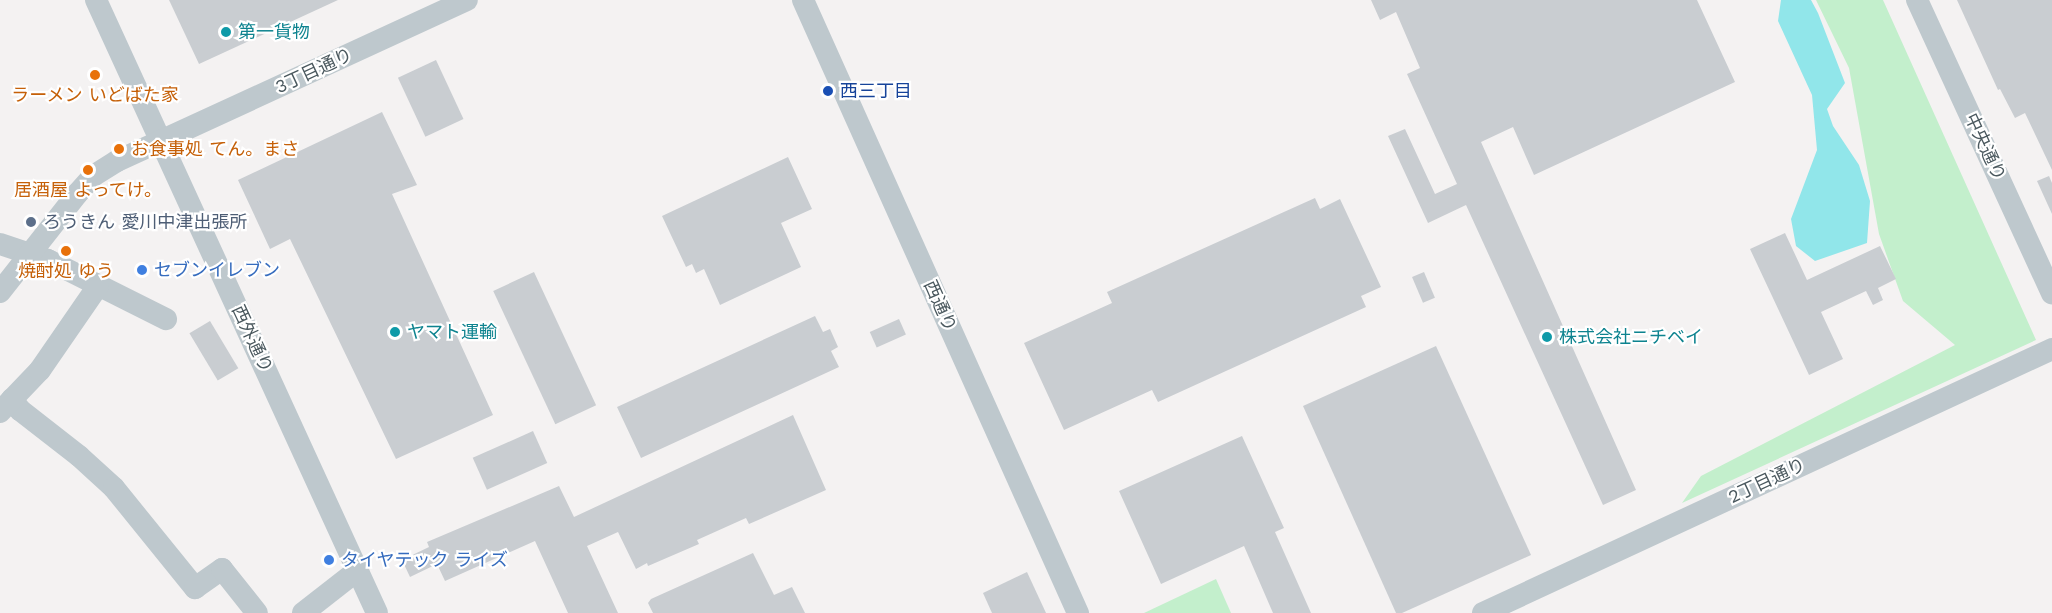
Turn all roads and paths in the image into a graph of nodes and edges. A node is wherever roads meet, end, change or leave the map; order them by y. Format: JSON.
{"nodes":[{"id":1,"x":96,"y":0,"type":"edge"},
{"id":2,"x":467,"y":0,"type":"edge"},
{"id":3,"x":803,"y":0,"type":"edge"},
{"id":4,"x":1917,"y":0,"type":"edge"},
{"id":5,"x":160,"y":141,"type":"junction"},
{"id":6,"x":0,"y":244,"type":"edge"},
{"id":7,"x":30,"y":255,"type":"junction"},
{"id":8,"x":98,"y":286,"type":"junction"},
{"id":9,"x":0,"y":292,"type":"edge"},
{"id":10,"x":2052,"y":293,"type":"edge"},
{"id":11,"x":166,"y":319,"type":"dead end"},
{"id":12,"x":2052,"y":350,"type":"edge"},
{"id":13,"x":6,"y":405,"type":"edge"},
{"id":14,"x":358,"y":570,"type":"junction"},
{"id":15,"x":257,"y":613,"type":"edge"},
{"id":16,"x":303,"y":613,"type":"edge"},
{"id":17,"x":378,"y":613,"type":"edge"},
{"id":18,"x":1078,"y":613,"type":"edge"},
{"id":19,"x":1483,"y":613,"type":"edge"}],
"edges":[{"from":1,"to":5,"type":"street","name":"西外通り"},
{"from":2,"to":5,"type":"street","name":"3丁目通り"},
{"from":3,"to":18,"type":"street","name":"西通り"},
{"from":4,"to":10,"type":"street","name":"中央通り"},
{"from":5,"to":7,"type":"street","name":"3丁目通り"},
{"from":5,"to":14,"type":"street","name":"西外通り"},
{"from":6,"to":7,"type":"street"},
{"from":7,"to":8,"type":"street"},
{"from":7,"to":9,"type":"street","name":"3丁目通り"},
{"from":8,"to":11,"type":"street"},
{"from":8,"to":13,"type":"street"},
{"from":12,"to":19,"type":"street","name":"2丁目通り"},
{"from":13,"to":15,"type":"street"},
{"from":14,"to":16,"type":"street"},
{"from":14,"to":17,"type":"street","name":"西外通り"}]}
